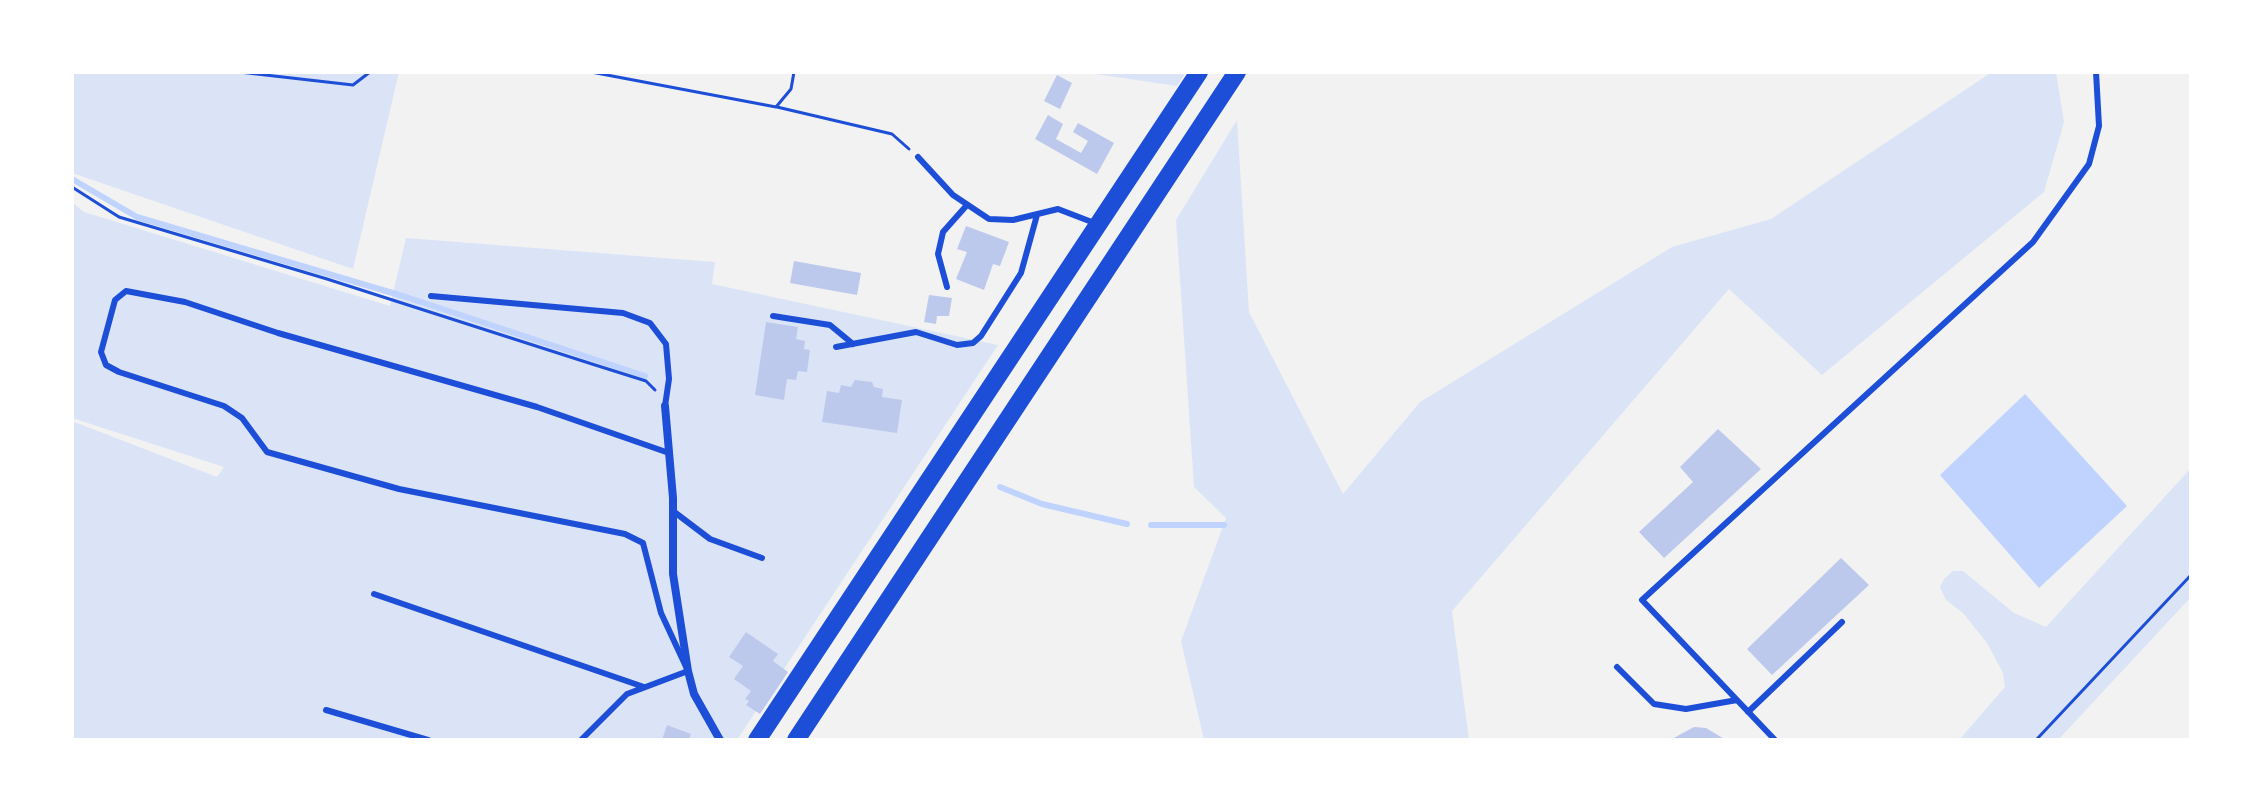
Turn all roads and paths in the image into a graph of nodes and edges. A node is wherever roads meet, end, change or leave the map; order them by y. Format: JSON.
{"nodes":[{"id":1,"x":239,"y":72,"type":"edge"},
{"id":2,"x":370,"y":72,"type":"edge"},
{"id":3,"x":591,"y":72,"type":"edge"},
{"id":4,"x":794,"y":72,"type":"edge"},
{"id":5,"x":1199,"y":72,"type":"edge"},
{"id":6,"x":1237,"y":72,"type":"edge"},
{"id":7,"x":2096,"y":72,"type":"edge"},
{"id":8,"x":776,"y":107,"type":"junction"},
{"id":9,"x":918,"y":157,"type":"joint"},
{"id":10,"x":72,"y":187,"type":"edge"},
{"id":11,"x":967,"y":205,"type":"junction"},
{"id":12,"x":1037,"y":215,"type":"junction"},
{"id":13,"x":1099,"y":225,"type":"junction"},
{"id":14,"x":947,"y":287,"type":"dead end"},
{"id":15,"x":431,"y":296,"type":"dead end"},
{"id":16,"x":773,"y":316,"type":"dead end"},
{"id":17,"x":853,"y":344,"type":"junction"},
{"id":18,"x":836,"y":347,"type":"dead end"},
{"id":19,"x":665,"y":406,"type":"junction"},
{"id":20,"x":669,"y":453,"type":"junction"},
{"id":21,"x":673,"y":511,"type":"junction"},
{"id":22,"x":762,"y":558,"type":"dead end"},
{"id":23,"x":2191,"y":575,"type":"edge"},
{"id":24,"x":374,"y":594,"type":"dead end"},
{"id":25,"x":1842,"y":622,"type":"dead end"},
{"id":26,"x":1617,"y":667,"type":"dead end"},
{"id":27,"x":688,"y":671,"type":"junction"},
{"id":28,"x":644,"y":687,"type":"junction"},
{"id":29,"x":1737,"y":700,"type":"junction"},
{"id":30,"x":326,"y":710,"type":"dead end"},
{"id":31,"x":1748,"y":712,"type":"junction"},
{"id":32,"x":591,"y":733,"type":"junction"},
{"id":33,"x":428,"y":740,"type":"edge"},
{"id":34,"x":581,"y":740,"type":"edge"},
{"id":35,"x":596,"y":740,"type":"edge"},
{"id":36,"x":720,"y":740,"type":"edge"},
{"id":37,"x":757,"y":740,"type":"edge"},
{"id":38,"x":796,"y":740,"type":"edge"},
{"id":39,"x":1775,"y":740,"type":"edge"},
{"id":40,"x":2036,"y":740,"type":"edge"}],
"edges":[{"from":1,"to":2,"type":"path"},
{"from":3,"to":8,"type":"path"},
{"from":4,"to":8,"type":"path"},
{"from":5,"to":13,"type":"main road"},
{"from":6,"to":38,"type":"main road"},
{"from":7,"to":29,"type":"lane"},
{"from":8,"to":9,"type":"path"},
{"from":9,"to":11,"type":"lane"},
{"from":10,"to":19,"type":"path"},
{"from":11,"to":12,"type":"lane"},
{"from":11,"to":14,"type":"lane"},
{"from":12,"to":13,"type":"lane"},
{"from":12,"to":17,"type":"lane"},
{"from":13,"to":37,"type":"main road"},
{"from":15,"to":19,"type":"lane"},
{"from":16,"to":17,"type":"lane"},
{"from":17,"to":18,"type":"lane"},
{"from":19,"to":20,"type":"street"},
{"from":20,"to":21,"type":"street"},
{"from":20,"to":27,"type":"lane"},
{"from":21,"to":22,"type":"lane"},
{"from":21,"to":27,"type":"street"},
{"from":23,"to":40,"type":"path"},
{"from":24,"to":28,"type":"lane"},
{"from":25,"to":31,"type":"lane"},
{"from":26,"to":29,"type":"lane"},
{"from":27,"to":28,"type":"lane"},
{"from":27,"to":36,"type":"street"},
{"from":28,"to":32,"type":"lane"},
{"from":29,"to":31,"type":"lane"},
{"from":30,"to":33,"type":"lane"},
{"from":31,"to":39,"type":"lane"},
{"from":32,"to":34,"type":"lane"},
{"from":32,"to":35,"type":"lane"}]}
